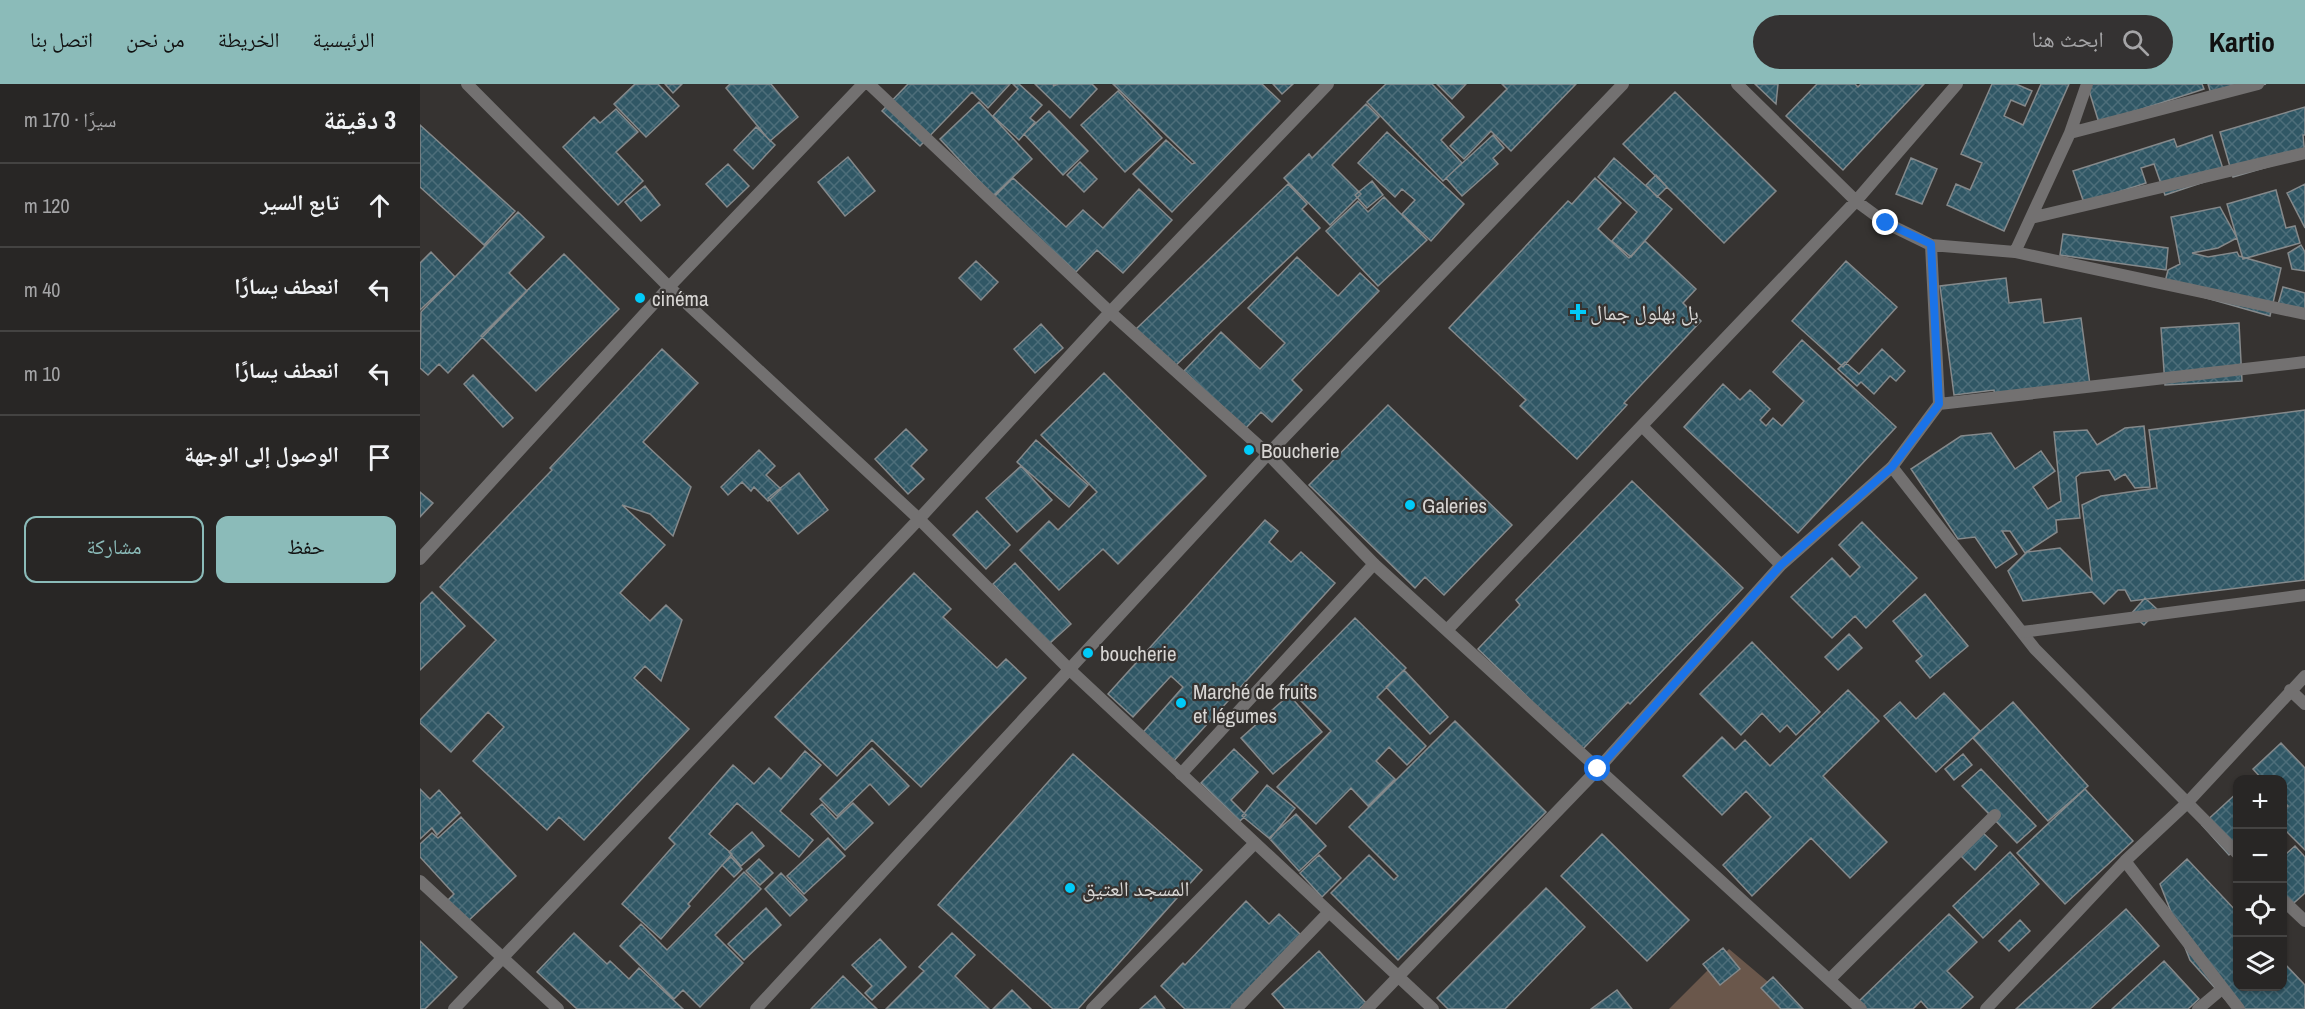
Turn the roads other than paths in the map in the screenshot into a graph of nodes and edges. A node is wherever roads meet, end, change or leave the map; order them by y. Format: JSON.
{"nodes":[{"id":1,"x":467,"y":84,"type":"edge"},
{"id":2,"x":863,"y":84,"type":"edge"},
{"id":3,"x":870,"y":84,"type":"edge"},
{"id":4,"x":1328,"y":84,"type":"edge"},
{"id":5,"x":1623,"y":84,"type":"edge"},
{"id":6,"x":1737,"y":84,"type":"edge"},
{"id":7,"x":1957,"y":84,"type":"edge"},
{"id":8,"x":2087,"y":84,"type":"edge"},
{"id":9,"x":2258,"y":84,"type":"edge"},
{"id":10,"x":2070,"y":133,"type":"junction"},
{"id":11,"x":2305,"y":153,"type":"edge"},
{"id":12,"x":1856,"y":201,"type":"junction"},
{"id":13,"x":2031,"y":218,"type":"junction"},
{"id":14,"x":1931,"y":244,"type":"junction"},
{"id":15,"x":2015,"y":252,"type":"junction"},
{"id":16,"x":669,"y":287,"type":"junction"},
{"id":17,"x":1110,"y":312,"type":"junction"},
{"id":18,"x":2305,"y":314,"type":"edge"},
{"id":19,"x":2305,"y":362,"type":"edge"},
{"id":20,"x":1939,"y":404,"type":"junction"},
{"id":21,"x":1642,"y":426,"type":"junction"},
{"id":22,"x":1268,"y":454,"type":"junction"},
{"id":23,"x":1892,"y":467,"type":"junction"},
{"id":24,"x":919,"y":519,"type":"junction"},
{"id":25,"x":420,"y":559,"type":"edge"},
{"id":26,"x":1374,"y":564,"type":"junction"},
{"id":27,"x":1781,"y":565,"type":"junction"},
{"id":28,"x":2305,"y":595,"type":"edge"},
{"id":29,"x":1448,"y":629,"type":"junction"},
{"id":30,"x":2022,"y":632,"type":"junction"},
{"id":31,"x":1069,"y":669,"type":"junction"},
{"id":32,"x":2305,"y":676,"type":"edge"},
{"id":33,"x":2290,"y":690,"type":"junction"},
{"id":34,"x":2305,"y":704,"type":"edge"},
{"id":35,"x":1598,"y":769,"type":"junction"},
{"id":36,"x":1181,"y":774,"type":"junction"},
{"id":37,"x":2187,"y":803,"type":"junction"},
{"id":38,"x":1995,"y":815,"type":"dead end"},
{"id":39,"x":1255,"y":843,"type":"junction"},
{"id":40,"x":2233,"y":849,"type":"edge"},
{"id":41,"x":2125,"y":861,"type":"junction"},
{"id":42,"x":420,"y":881,"type":"edge"},
{"id":43,"x":2287,"y":903,"type":"edge"},
{"id":44,"x":1329,"y":912,"type":"junction"},
{"id":45,"x":2305,"y":921,"type":"edge"},
{"id":46,"x":501,"y":957,"type":"junction"},
{"id":47,"x":1397,"y":977,"type":"junction"},
{"id":48,"x":1830,"y":979,"type":"junction"},
{"id":49,"x":2223,"y":988,"type":"junction"},
{"id":50,"x":454,"y":1009,"type":"edge"},
{"id":51,"x":558,"y":1009,"type":"edge"},
{"id":52,"x":756,"y":1009,"type":"edge"},
{"id":53,"x":1092,"y":1009,"type":"edge"},
{"id":54,"x":1236,"y":1009,"type":"edge"},
{"id":55,"x":1367,"y":1009,"type":"edge"},
{"id":56,"x":1433,"y":1009,"type":"edge"},
{"id":57,"x":1861,"y":1009,"type":"edge"},
{"id":58,"x":1986,"y":1009,"type":"edge"},
{"id":59,"x":2198,"y":1009,"type":"edge"},
{"id":60,"x":2239,"y":1009,"type":"edge"}],
"edges":[{"from":1,"to":16,"type":"street"},
{"from":2,"to":16,"type":"street"},
{"from":3,"to":17,"type":"street"},
{"from":4,"to":17,"type":"street"},
{"from":5,"to":22,"type":"street"},
{"from":6,"to":12,"type":"street"},
{"from":7,"to":12,"type":"street"},
{"from":8,"to":10,"type":"street"},
{"from":9,"to":10,"type":"street"},
{"from":10,"to":13,"type":"street"},
{"from":11,"to":13,"type":"street"},
{"from":12,"to":14,"type":"street"},
{"from":12,"to":21,"type":"street"},
{"from":13,"to":15,"type":"street"},
{"from":14,"to":15,"type":"street"},
{"from":14,"to":20,"type":"street"},
{"from":15,"to":18,"type":"street"},
{"from":16,"to":24,"type":"street"},
{"from":16,"to":25,"type":"street"},
{"from":17,"to":22,"type":"street"},
{"from":17,"to":24,"type":"street"},
{"from":19,"to":20,"type":"street"},
{"from":20,"to":23,"type":"street"},
{"from":21,"to":27,"type":"street"},
{"from":21,"to":29,"type":"street"},
{"from":22,"to":26,"type":"street"},
{"from":22,"to":31,"type":"street"},
{"from":23,"to":27,"type":"street"},
{"from":23,"to":30,"type":"street"},
{"from":24,"to":31,"type":"street"},
{"from":24,"to":46,"type":"street"},
{"from":26,"to":29,"type":"street"},
{"from":26,"to":36,"type":"street"},
{"from":27,"to":35,"type":"street"},
{"from":28,"to":30,"type":"street"},
{"from":29,"to":35,"type":"street"},
{"from":30,"to":37,"type":"street"},
{"from":31,"to":36,"type":"street"},
{"from":31,"to":52,"type":"street"},
{"from":32,"to":33,"type":"street"},
{"from":33,"to":34,"type":"street"},
{"from":33,"to":37,"type":"street"},
{"from":35,"to":47,"type":"street"},
{"from":35,"to":48,"type":"street"},
{"from":36,"to":39,"type":"street"},
{"from":37,"to":40,"type":"street"},
{"from":37,"to":41,"type":"street"},
{"from":38,"to":48,"type":"street"},
{"from":39,"to":44,"type":"street"},
{"from":39,"to":53,"type":"street"},
{"from":41,"to":49,"type":"street"},
{"from":41,"to":58,"type":"street"},
{"from":42,"to":46,"type":"street"},
{"from":43,"to":45,"type":"street"},
{"from":44,"to":47,"type":"street"},
{"from":44,"to":54,"type":"street"},
{"from":46,"to":50,"type":"street"},
{"from":46,"to":51,"type":"street"},
{"from":47,"to":55,"type":"street"},
{"from":47,"to":56,"type":"street"},
{"from":48,"to":57,"type":"street"},
{"from":49,"to":59,"type":"street"},
{"from":49,"to":60,"type":"street"}]}
